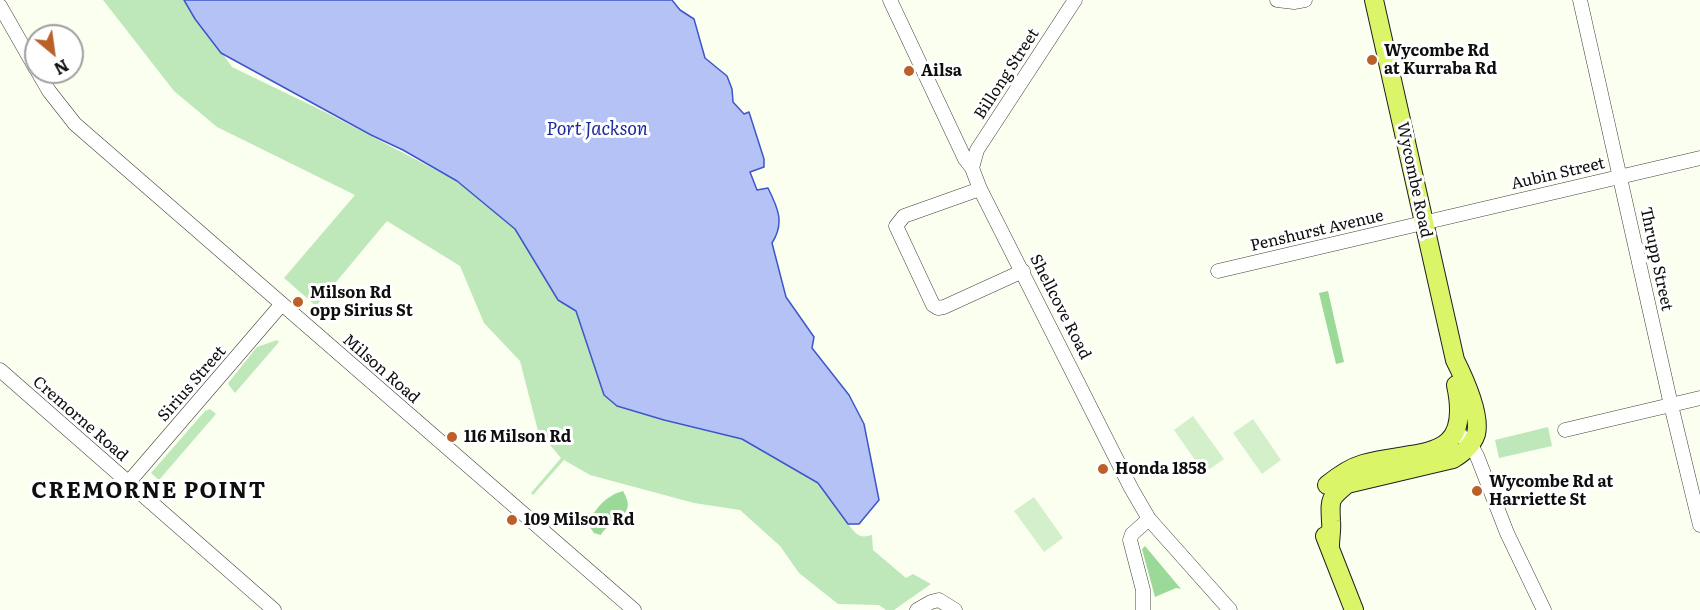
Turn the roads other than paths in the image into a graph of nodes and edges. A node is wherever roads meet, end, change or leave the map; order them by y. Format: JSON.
{"nodes":[{"id":1,"x":890,"y":0,"type":"edge"},
{"id":2,"x":1075,"y":0,"type":"edge"},
{"id":3,"x":1277,"y":0,"type":"edge"},
{"id":4,"x":1305,"y":0,"type":"edge"},
{"id":5,"x":1374,"y":0,"type":"edge"},
{"id":6,"x":1580,"y":0,"type":"edge"},
{"id":7,"x":0,"y":6,"type":"edge"},
{"id":8,"x":24,"y":48,"type":"edge"},
{"id":9,"x":45,"y":84,"type":"edge"},
{"id":10,"x":1700,"y":159,"type":"edge"},
{"id":11,"x":972,"y":168,"type":"junction"},
{"id":12,"x":1621,"y":177,"type":"junction"},
{"id":13,"x":981,"y":189,"type":"junction"},
{"id":14,"x":1423,"y":222,"type":"junction"},
{"id":15,"x":1218,"y":271,"type":"dead end"},
{"id":16,"x":1023,"y":272,"type":"junction"},
{"id":17,"x":281,"y":305,"type":"junction"},
{"id":18,"x":1455,"y":360,"type":"junction"},
{"id":19,"x":0,"y":370,"type":"edge"},
{"id":20,"x":1700,"y":398,"type":"edge"},
{"id":21,"x":1671,"y":405,"type":"junction"},
{"id":22,"x":1565,"y":430,"type":"dead end"},
{"id":23,"x":1457,"y":432,"type":"junction"},
{"id":24,"x":1471,"y":445,"type":"junction"},
{"id":25,"x":128,"y":483,"type":"junction"},
{"id":26,"x":1149,"y":519,"type":"junction"},
{"id":27,"x":1700,"y":525,"type":"edge"},
{"id":28,"x":1330,"y":546,"type":"junction"},
{"id":29,"x":274,"y":610,"type":"edge"},
{"id":30,"x":634,"y":610,"type":"edge"},
{"id":31,"x":917,"y":610,"type":"edge"},
{"id":32,"x":955,"y":610,"type":"edge"},
{"id":33,"x":1143,"y":610,"type":"edge"},
{"id":34,"x":1230,"y":610,"type":"edge"},
{"id":35,"x":1354,"y":610,"type":"edge"},
{"id":36,"x":1544,"y":610,"type":"edge"}],
"edges":[{"from":1,"to":11,"type":"street","name":"Shellcove Road"},
{"from":2,"to":11,"type":"street","name":"Billong Street"},
{"from":3,"to":4,"type":"street"},
{"from":5,"to":14,"type":"main road","name":"Wycombe Road"},
{"from":6,"to":12,"type":"street","name":"Thrupp Street"},
{"from":7,"to":8,"type":"street","name":"Milson Road"},
{"from":9,"to":17,"type":"street","name":"Milson Road"},
{"from":10,"to":12,"type":"street","name":"Aubin Street"},
{"from":11,"to":13,"type":"street","name":"Shellcove Road"},
{"from":12,"to":14,"type":"street","name":"Aubin Street"},
{"from":12,"to":21,"type":"street","name":"Thrupp Street"},
{"from":13,"to":16,"type":"street","name":"Shellcove Road"},
{"from":13,"to":16,"type":"street"},
{"from":14,"to":15,"type":"street","name":"Penshurst Avenue"},
{"from":14,"to":18,"type":"main road","name":"Wycombe Road"},
{"from":16,"to":26,"type":"street","name":"Shellcove Road"},
{"from":17,"to":25,"type":"street","name":"Sirius Street"},
{"from":17,"to":30,"type":"street","name":"Milson Road"},
{"from":18,"to":23,"type":"main road","name":"Wycombe Road"},
{"from":18,"to":24,"type":"main road","name":"Wycombe Road"},
{"from":19,"to":25,"type":"street","name":"Cremorne Road"},
{"from":20,"to":21,"type":"street"},
{"from":21,"to":22,"type":"street"},
{"from":21,"to":27,"type":"street","name":"Thrupp Street"},
{"from":23,"to":24,"type":"street","name":"Wycombe Road"},
{"from":23,"to":28,"type":"main road"},
{"from":24,"to":28,"type":"main road"},
{"from":24,"to":36,"type":"street","name":"Wycombe Road"},
{"from":25,"to":29,"type":"street","name":"Cremorne Road"},
{"from":26,"to":33,"type":"street"},
{"from":26,"to":34,"type":"street","name":"Shellcove Road"},
{"from":28,"to":35,"type":"main road"},
{"from":31,"to":32,"type":"street"}]}
